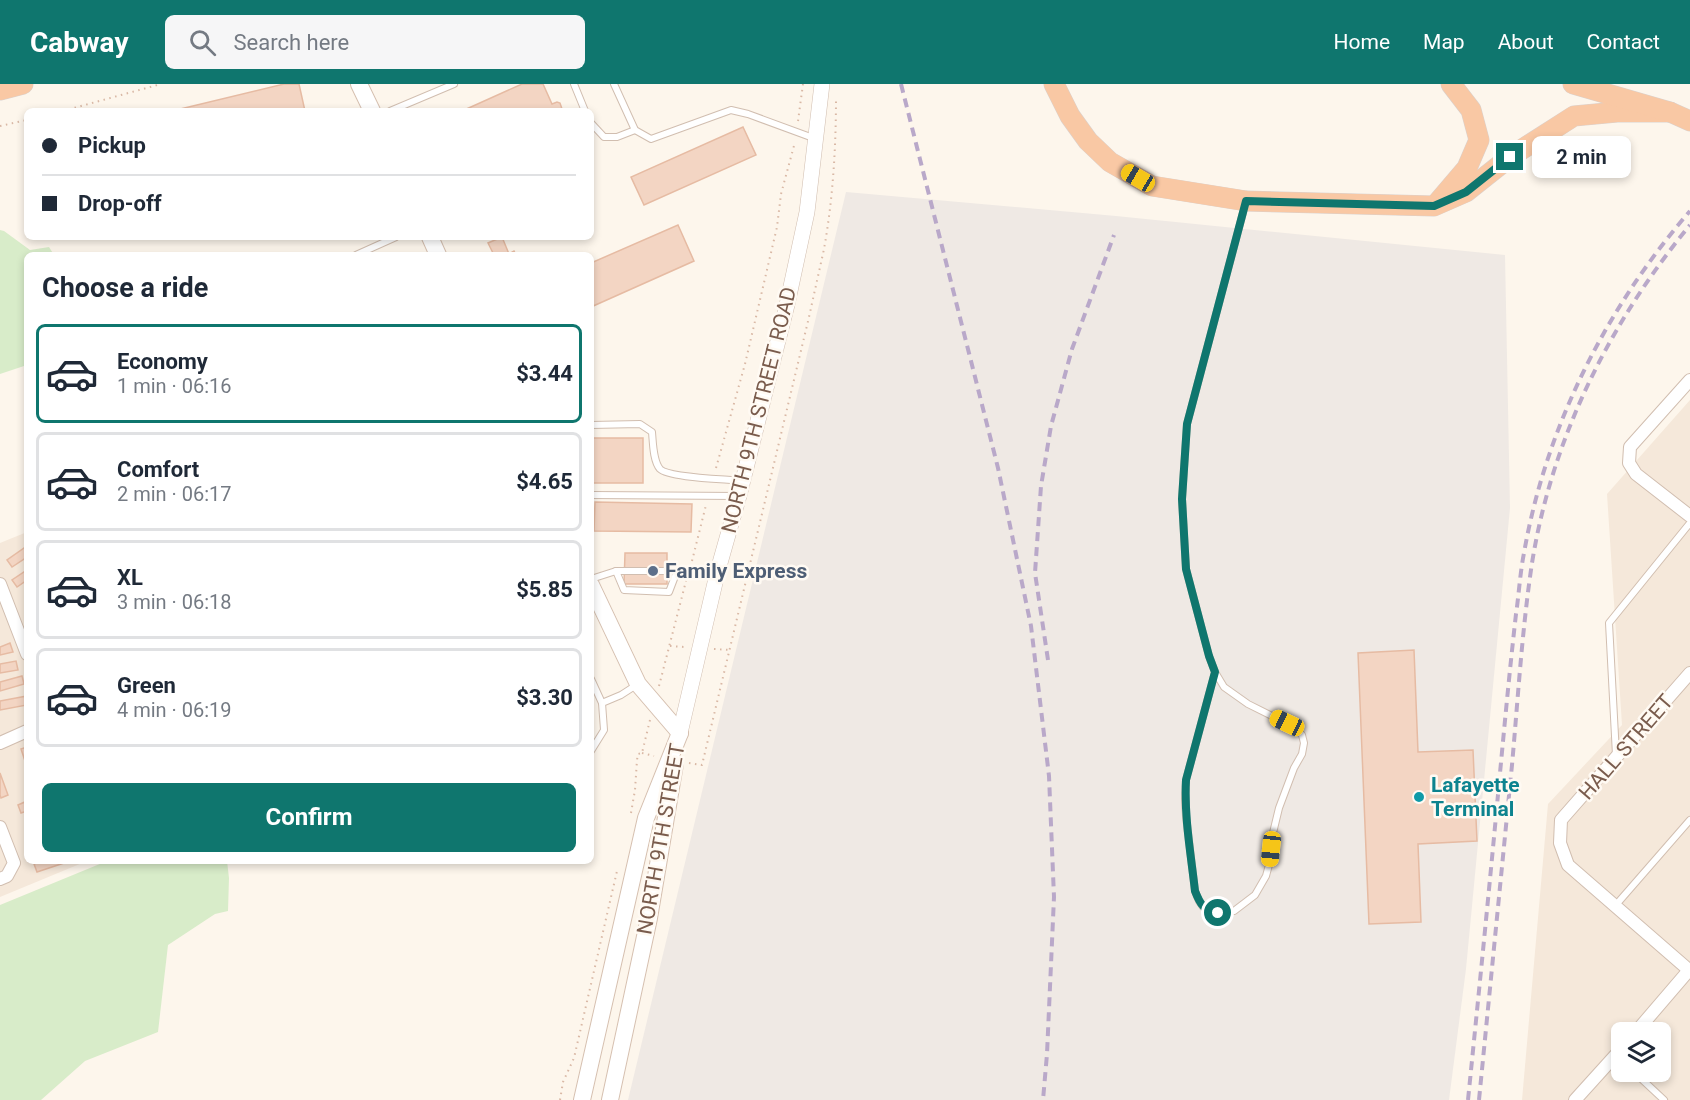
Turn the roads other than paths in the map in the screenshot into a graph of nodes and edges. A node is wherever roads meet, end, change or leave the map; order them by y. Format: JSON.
{"nodes":[{"id":1,"x":23,"y":84,"type":"edge"},
{"id":2,"x":359,"y":84,"type":"edge"},
{"id":3,"x":454,"y":84,"type":"edge"},
{"id":4,"x":574,"y":84,"type":"edge"},
{"id":5,"x":614,"y":84,"type":"edge"},
{"id":6,"x":822,"y":84,"type":"edge"},
{"id":7,"x":1054,"y":84,"type":"edge"},
{"id":8,"x":1451,"y":84,"type":"edge"},
{"id":9,"x":1573,"y":84,"type":"edge"},
{"id":10,"x":0,"y":90,"type":"edge"},
{"id":11,"x":371,"y":108,"type":"edge"},
{"id":12,"x":397,"y":108,"type":"edge"},
{"id":13,"x":584,"y":108,"type":"edge"},
{"id":14,"x":1670,"y":112,"type":"junction"},
{"id":15,"x":1690,"y":121,"type":"edge"},
{"id":16,"x":594,"y":126,"type":"edge"},
{"id":17,"x":636,"y":130,"type":"junction"},
{"id":18,"x":816,"y":139,"type":"junction"},
{"id":19,"x":1246,"y":201,"type":"junction"},
{"id":20,"x":1434,"y":206,"type":"junction"},
{"id":21,"x":389,"y":240,"type":"edge"},
{"id":22,"x":363,"y":252,"type":"edge"},
{"id":23,"x":1690,"y":380,"type":"edge"},
{"id":24,"x":594,"y":425,"type":"edge"},
{"id":25,"x":743,"y":481,"type":"junction"},
{"id":26,"x":594,"y":495,"type":"edge"},
{"id":27,"x":739,"y":496,"type":"junction"},
{"id":28,"x":1690,"y":516,"type":"edge"},
{"id":29,"x":1690,"y":524,"type":"edge"},
{"id":30,"x":677,"y":570,"type":"junction"},
{"id":31,"x":718,"y":570,"type":"junction"},
{"id":32,"x":616,"y":571,"type":"junction"},
{"id":33,"x":594,"y":583,"type":"edge"},
{"id":34,"x":0,"y":584,"type":"edge"},
{"id":35,"x":594,"y":591,"type":"edge"},
{"id":36,"x":6,"y":618,"type":"edge"},
{"id":37,"x":24,"y":649,"type":"edge"},
{"id":38,"x":1215,"y":672,"type":"junction"},
{"id":39,"x":1690,"y":673,"type":"edge"},
{"id":40,"x":638,"y":684,"type":"junction"},
{"id":41,"x":594,"y":686,"type":"edge"},
{"id":42,"x":602,"y":703,"type":"junction"},
{"id":43,"x":24,"y":732,"type":"edge"},
{"id":44,"x":680,"y":733,"type":"junction"},
{"id":45,"x":0,"y":743,"type":"edge"},
{"id":46,"x":594,"y":746,"type":"edge"},
{"id":47,"x":1616,"y":759,"type":"junction"},
{"id":48,"x":1690,"y":820,"type":"edge"},
{"id":49,"x":0,"y":827,"type":"edge"},
{"id":50,"x":0,"y":879,"type":"edge"},
{"id":51,"x":1615,"y":906,"type":"junction"},
{"id":52,"x":1690,"y":970,"type":"edge"},
{"id":53,"x":1645,"y":1022,"type":"edge"},
{"id":54,"x":1611,"y":1064,"type":"edge"},
{"id":55,"x":1645,"y":1082,"type":"edge"},
{"id":56,"x":582,"y":1100,"type":"edge"},
{"id":57,"x":610,"y":1100,"type":"edge"},
{"id":58,"x":1575,"y":1100,"type":"edge"},
{"id":59,"x":1664,"y":1100,"type":"edge"}],
"edges":[{"from":1,"to":10,"type":"highway"},
{"from":2,"to":11,"type":"main road"},
{"from":3,"to":12,"type":"lane"},
{"from":4,"to":13,"type":"lane"},
{"from":5,"to":17,"type":"lane"},
{"from":6,"to":18,"type":"street","name":"NORTH 9TH STREET ROAD"},
{"from":7,"to":19,"type":"highway"},
{"from":8,"to":20,"type":"highway"},
{"from":9,"to":14,"type":"highway"},
{"from":14,"to":15,"type":"highway"},
{"from":14,"to":20,"type":"highway"},
{"from":16,"to":17,"type":"lane"},
{"from":17,"to":18,"type":"lane"},
{"from":18,"to":25,"type":"street","name":"NORTH 9TH STREET ROAD"},
{"from":19,"to":20,"type":"highway"},
{"from":19,"to":38,"type":"lane"},
{"from":21,"to":22,"type":"lane"},
{"from":23,"to":28,"type":"street"},
{"from":24,"to":25,"type":"lane"},
{"from":25,"to":27,"type":"street","name":"NORTH 9TH STREET ROAD"},
{"from":26,"to":27,"type":"lane"},
{"from":27,"to":31,"type":"street","name":"NORTH 9TH STREET ROAD"},
{"from":29,"to":47,"type":"lane"},
{"from":30,"to":31,"type":"lane"},
{"from":30,"to":32,"type":"lane"},
{"from":30,"to":32,"type":"lane"},
{"from":31,"to":44,"type":"street","name":"NORTH 9TH STREET ROAD"},
{"from":32,"to":33,"type":"lane"},
{"from":34,"to":36,"type":"street"},
{"from":35,"to":40,"type":"main road"},
{"from":36,"to":37,"type":"street"},
{"from":38,"to":38,"type":"lane"},
{"from":39,"to":47,"type":"street","name":"HALL STREET"},
{"from":40,"to":42,"type":"lane"},
{"from":40,"to":44,"type":"main road"},
{"from":41,"to":42,"type":"lane"},
{"from":42,"to":46,"type":"lane"},
{"from":43,"to":45,"type":"street"},
{"from":44,"to":56,"type":"main road","name":"NORTH 9TH STREET"},
{"from":44,"to":57,"type":"main road","name":"NORTH 9TH STREET"},
{"from":47,"to":51,"type":"street","name":"HALL STREET"},
{"from":48,"to":51,"type":"lane"},
{"from":49,"to":50,"type":"street"},
{"from":51,"to":52,"type":"street"},
{"from":52,"to":53,"type":"street"},
{"from":54,"to":58,"type":"street"},
{"from":55,"to":59,"type":"lane"}]}
